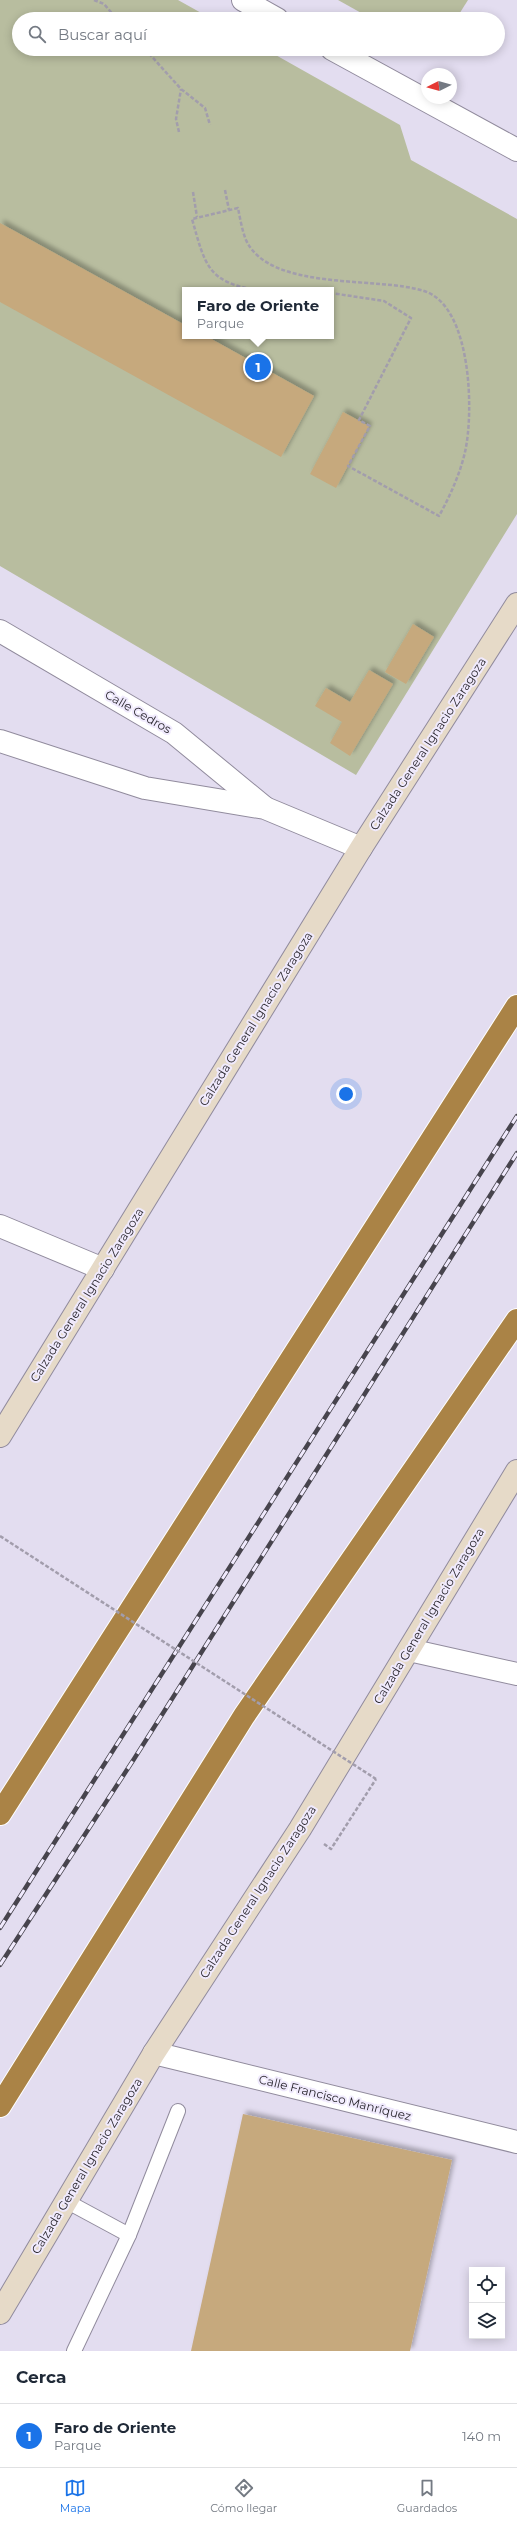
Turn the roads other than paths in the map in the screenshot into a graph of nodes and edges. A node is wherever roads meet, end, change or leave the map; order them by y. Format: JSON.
{"nodes":[{"id":1,"x":243,"y":0,"type":"edge"},
{"id":2,"x":264,"y":12,"type":"edge"},
{"id":3,"x":345,"y":56,"type":"edge"},
{"id":4,"x":517,"y":150,"type":"edge"},
{"id":5,"x":517,"y":604,"type":"edge"},
{"id":6,"x":0,"y":631,"type":"edge"},
{"id":7,"x":0,"y":741,"type":"edge"},
{"id":8,"x":265,"y":808,"type":"junction"},
{"id":9,"x":361,"y":848,"type":"junction"},
{"id":10,"x":517,"y":1006,"type":"edge"},
{"id":11,"x":0,"y":1226,"type":"edge"},
{"id":12,"x":103,"y":1270,"type":"junction"},
{"id":13,"x":517,"y":1320,"type":"edge"},
{"id":14,"x":0,"y":1436,"type":"edge"},
{"id":15,"x":517,"y":1471,"type":"edge"},
{"id":16,"x":409,"y":1650,"type":"junction"},
{"id":17,"x":517,"y":1674,"type":"edge"},
{"id":18,"x":0,"y":1814,"type":"edge"},
{"id":19,"x":154,"y":2053,"type":"junction"},
{"id":20,"x":0,"y":2106,"type":"edge"},
{"id":21,"x":178,"y":2111,"type":"dead end"},
{"id":22,"x":517,"y":2142,"type":"edge"},
{"id":23,"x":66,"y":2201,"type":"junction"},
{"id":24,"x":129,"y":2235,"type":"junction"},
{"id":25,"x":0,"y":2313,"type":"edge"},
{"id":26,"x":74,"y":2351,"type":"edge"}],
"edges":[{"from":1,"to":2,"type":"street"},
{"from":3,"to":4,"type":"street"},
{"from":5,"to":9,"type":"main road","name":"Calzada General Ignacio Zaragoza"},
{"from":6,"to":8,"type":"street","name":"Calle Cedros"},
{"from":7,"to":8,"type":"street","name":"Calle Cedros"},
{"from":8,"to":9,"type":"street","name":"Calle Cedros"},
{"from":9,"to":12,"type":"main road","name":"Calzada General Ignacio Zaragoza"},
{"from":10,"to":18,"type":"highway"},
{"from":11,"to":12,"type":"street"},
{"from":12,"to":14,"type":"main road","name":"Calzada General Ignacio Zaragoza"},
{"from":13,"to":20,"type":"highway"},
{"from":15,"to":16,"type":"main road","name":"Calzada General Ignacio Zaragoza"},
{"from":16,"to":17,"type":"street"},
{"from":16,"to":19,"type":"main road","name":"Calzada General Ignacio Zaragoza"},
{"from":19,"to":22,"type":"street","name":"Calle Francisco Manríquez"},
{"from":19,"to":23,"type":"main road","name":"Calzada General Ignacio Zaragoza"},
{"from":21,"to":24,"type":"lane"},
{"from":23,"to":24,"type":"lane"},
{"from":23,"to":25,"type":"main road","name":"Calzada General Ignacio Zaragoza"},
{"from":24,"to":26,"type":"lane"}]}
